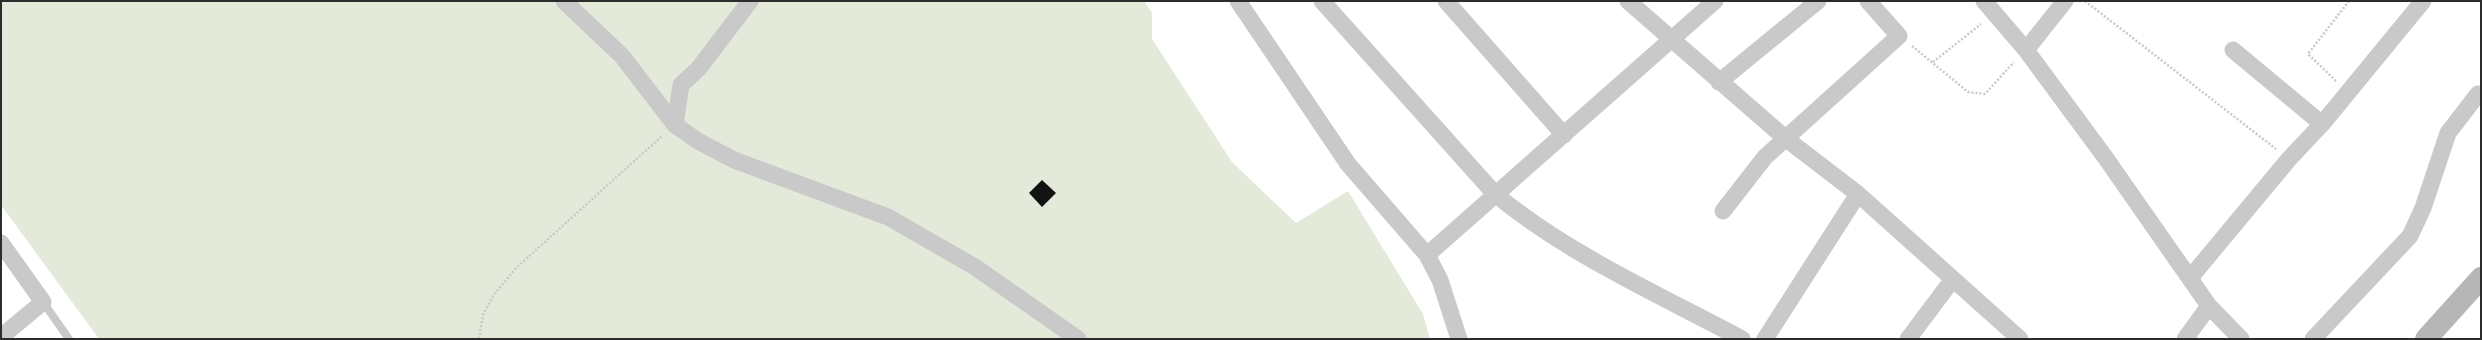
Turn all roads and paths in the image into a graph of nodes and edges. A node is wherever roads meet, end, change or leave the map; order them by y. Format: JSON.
{"nodes":[{"id":1,"x":564,"y":1,"type":"edge"},
{"id":2,"x":750,"y":1,"type":"edge"},
{"id":3,"x":1238,"y":1,"type":"edge"},
{"id":4,"x":1322,"y":1,"type":"edge"},
{"id":5,"x":1446,"y":1,"type":"edge"},
{"id":6,"x":1628,"y":1,"type":"edge"},
{"id":7,"x":1715,"y":1,"type":"edge"},
{"id":8,"x":1818,"y":1,"type":"edge"},
{"id":9,"x":1868,"y":1,"type":"edge"},
{"id":10,"x":2065,"y":1,"type":"edge"},
{"id":11,"x":2085,"y":1,"type":"edge"},
{"id":12,"x":2349,"y":1,"type":"edge"},
{"id":13,"x":2423,"y":1,"type":"edge"},
{"id":14,"x":1989,"y":7,"type":"edge"},
{"id":15,"x":1899,"y":36,"type":"junction"},
{"id":16,"x":1672,"y":41,"type":"junction"},
{"id":17,"x":2026,"y":50,"type":"junction"},
{"id":18,"x":2233,"y":50,"type":"dead end"},
{"id":19,"x":1933,"y":62,"type":"junction"},
{"id":20,"x":1719,"y":82,"type":"junction"},
{"id":21,"x":2349,"y":93,"type":"junction"},
{"id":22,"x":2478,"y":94,"type":"dead end"},
{"id":23,"x":2322,"y":124,"type":"junction"},
{"id":24,"x":675,"y":125,"type":"junction"},
{"id":25,"x":1564,"y":135,"type":"junction"},
{"id":26,"x":1785,"y":138,"type":"junction"},
{"id":27,"x":2289,"y":159,"type":"junction"},
{"id":28,"x":1495,"y":194,"type":"junction"},
{"id":29,"x":1858,"y":194,"type":"junction"},
{"id":30,"x":1723,"y":211,"type":"dead end"},
{"id":31,"x":1,"y":242,"type":"edge"},
{"id":32,"x":1427,"y":255,"type":"junction"},
{"id":33,"x":2190,"y":278,"type":"junction"},
{"id":34,"x":2481,"y":278,"type":"edge"},
{"id":35,"x":1953,"y":279,"type":"junction"},
{"id":36,"x":43,"y":302,"type":"junction"},
{"id":37,"x":2209,"y":306,"type":"junction"},
{"id":38,"x":1,"y":337,"type":"edge"},
{"id":39,"x":69,"y":339,"type":"edge"},
{"id":40,"x":479,"y":339,"type":"edge"},
{"id":41,"x":1078,"y":339,"type":"edge"},
{"id":42,"x":1459,"y":339,"type":"edge"},
{"id":43,"x":1742,"y":339,"type":"edge"},
{"id":44,"x":1765,"y":339,"type":"edge"},
{"id":45,"x":1908,"y":339,"type":"edge"},
{"id":46,"x":2020,"y":339,"type":"edge"},
{"id":47,"x":2185,"y":339,"type":"edge"},
{"id":48,"x":2241,"y":339,"type":"edge"},
{"id":49,"x":2313,"y":339,"type":"edge"},
{"id":50,"x":2426,"y":339,"type":"edge"}],
"edges":[{"from":1,"to":24,"type":"street"},
{"from":2,"to":24,"type":"street"},
{"from":3,"to":32,"type":"street"},
{"from":4,"to":28,"type":"street"},
{"from":5,"to":25,"type":"street"},
{"from":6,"to":16,"type":"street"},
{"from":7,"to":16,"type":"street"},
{"from":8,"to":20,"type":"street"},
{"from":9,"to":15,"type":"street"},
{"from":10,"to":17,"type":"street"},
{"from":11,"to":27,"type":"path"},
{"from":12,"to":21,"type":"path"},
{"from":13,"to":21,"type":"street"},
{"from":14,"to":17,"type":"street"},
{"from":14,"to":19,"type":"path"},
{"from":15,"to":19,"type":"path"},
{"from":15,"to":26,"type":"street"},
{"from":16,"to":20,"type":"street"},
{"from":16,"to":25,"type":"street"},
{"from":17,"to":19,"type":"path"},
{"from":17,"to":33,"type":"street"},
{"from":18,"to":23,"type":"street"},
{"from":20,"to":26,"type":"street"},
{"from":21,"to":23,"type":"street"},
{"from":22,"to":49,"type":"street"},
{"from":23,"to":27,"type":"street"},
{"from":24,"to":40,"type":"path"},
{"from":24,"to":41,"type":"street"},
{"from":25,"to":28,"type":"street"},
{"from":26,"to":29,"type":"street"},
{"from":26,"to":30,"type":"street"},
{"from":27,"to":33,"type":"street"},
{"from":28,"to":32,"type":"street"},
{"from":28,"to":43,"type":"street"},
{"from":29,"to":35,"type":"street"},
{"from":29,"to":44,"type":"street"},
{"from":31,"to":36,"type":"street"},
{"from":32,"to":42,"type":"street"},
{"from":33,"to":37,"type":"street"},
{"from":34,"to":50,"type":"street"},
{"from":35,"to":45,"type":"street"},
{"from":35,"to":46,"type":"street"},
{"from":36,"to":38,"type":"street"},
{"from":36,"to":39,"type":"lane"},
{"from":37,"to":47,"type":"street"},
{"from":37,"to":48,"type":"street"}]}
